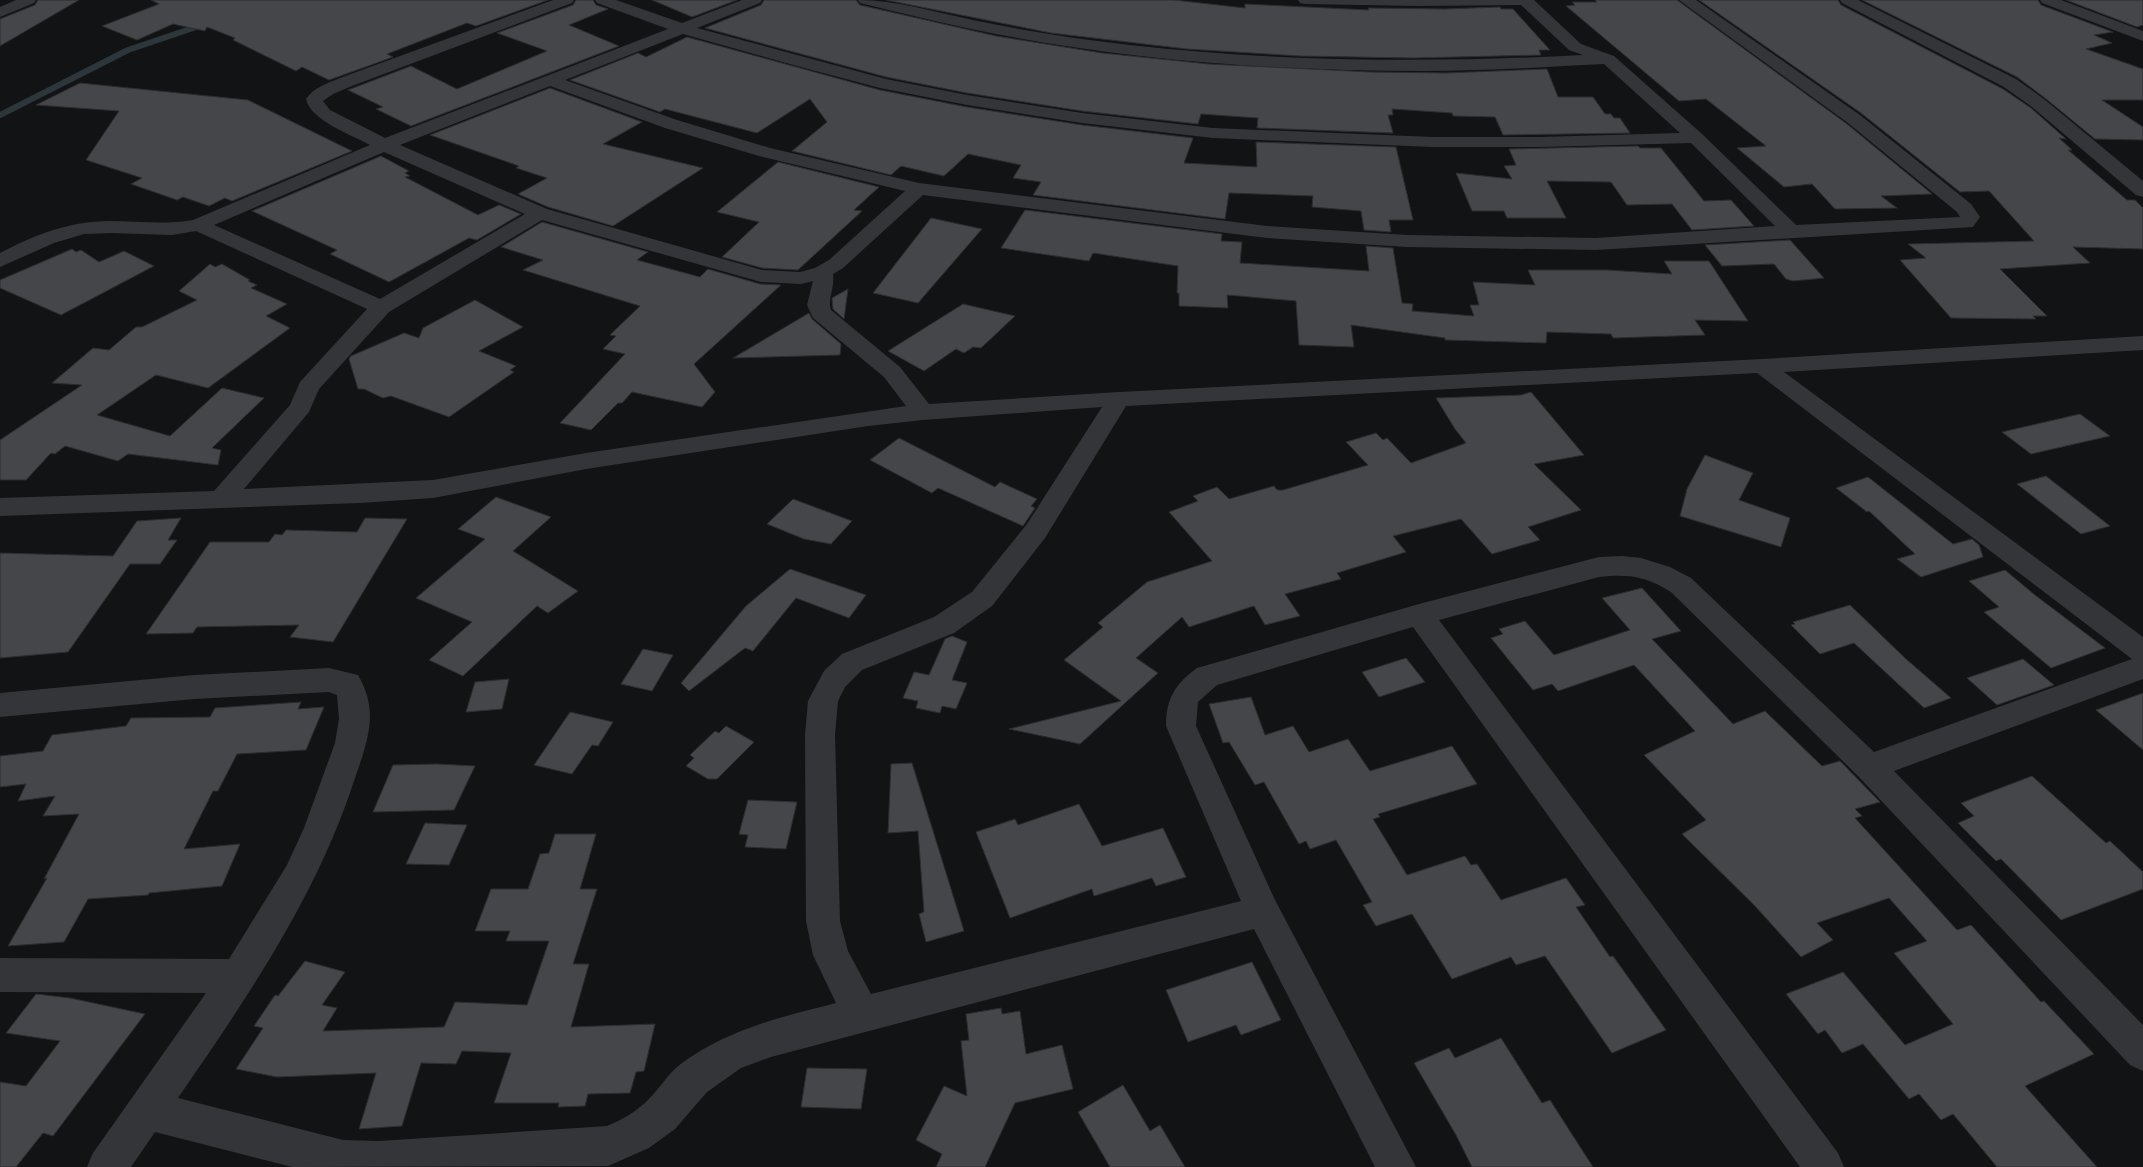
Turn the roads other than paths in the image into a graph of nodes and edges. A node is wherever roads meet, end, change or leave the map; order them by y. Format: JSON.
{"nodes":[{"id":1,"x":29,"y":0,"type":"edge"},
{"id":2,"x":567,"y":0,"type":"edge"},
{"id":3,"x":602,"y":0,"type":"edge"},
{"id":4,"x":755,"y":0,"type":"edge"},
{"id":5,"x":865,"y":0,"type":"edge"},
{"id":6,"x":1305,"y":0,"type":"edge"},
{"id":7,"x":1525,"y":0,"type":"edge"},
{"id":8,"x":1686,"y":0,"type":"edge"},
{"id":9,"x":1847,"y":0,"type":"edge"},
{"id":10,"x":2047,"y":0,"type":"edge"},
{"id":11,"x":0,"y":12,"type":"edge"},
{"id":12,"x":684,"y":29,"type":"junction"},
{"id":13,"x":2143,"y":36,"type":"edge"},
{"id":14,"x":1608,"y":60,"type":"junction"},
{"id":15,"x":550,"y":80,"type":"junction"},
{"id":16,"x":1696,"y":138,"type":"junction"},
{"id":17,"x":384,"y":145,"type":"junction"},
{"id":18,"x":919,"y":188,"type":"junction"},
{"id":19,"x":2143,"y":192,"type":"edge"},
{"id":20,"x":540,"y":213,"type":"junction"},
{"id":21,"x":198,"y":225,"type":"junction"},
{"id":22,"x":1791,"y":231,"type":"junction"},
{"id":23,"x":0,"y":262,"type":"edge"},
{"id":24,"x":822,"y":272,"type":"junction"},
{"id":25,"x":381,"y":307,"type":"junction"},
{"id":26,"x":2143,"y":343,"type":"edge"},
{"id":27,"x":1762,"y":366,"type":"junction"},
{"id":28,"x":1119,"y":399,"type":"junction"},
{"id":29,"x":923,"y":412,"type":"junction"},
{"id":30,"x":222,"y":498,"type":"junction"},
{"id":31,"x":0,"y":507,"type":"edge"},
{"id":32,"x":1419,"y":615,"type":"junction"},
{"id":33,"x":2143,"y":652,"type":"edge"},
{"id":34,"x":2143,"y":667,"type":"edge"},
{"id":35,"x":0,"y":706,"type":"edge"},
{"id":36,"x":1869,"y":767,"type":"junction"},
{"id":37,"x":1263,"y":911,"type":"junction"},
{"id":38,"x":0,"y":975,"type":"edge"},
{"id":39,"x":239,"y":976,"type":"junction"},
{"id":40,"x":862,"y":1015,"type":"junction"},
{"id":41,"x":2143,"y":1052,"type":"edge"},
{"id":42,"x":146,"y":1110,"type":"junction"},
{"id":43,"x":107,"y":1167,"type":"edge"},
{"id":44,"x":1396,"y":1167,"type":"edge"},
{"id":45,"x":1824,"y":1167,"type":"edge"}],
"edges":[{"from":1,"to":11,"type":"street"},
{"from":2,"to":17,"type":"street"},
{"from":3,"to":12,"type":"street"},
{"from":4,"to":12,"type":"street"},
{"from":5,"to":14,"type":"street"},
{"from":6,"to":7,"type":"street"},
{"from":7,"to":14,"type":"street"},
{"from":8,"to":22,"type":"street"},
{"from":9,"to":19,"type":"street"},
{"from":10,"to":13,"type":"street"},
{"from":12,"to":15,"type":"street"},
{"from":12,"to":16,"type":"street"},
{"from":14,"to":16,"type":"street"},
{"from":15,"to":17,"type":"street"},
{"from":15,"to":18,"type":"street"},
{"from":16,"to":22,"type":"street"},
{"from":17,"to":20,"type":"street"},
{"from":17,"to":21,"type":"street"},
{"from":18,"to":22,"type":"street"},
{"from":18,"to":24,"type":"street"},
{"from":20,"to":24,"type":"street"},
{"from":20,"to":25,"type":"street"},
{"from":21,"to":23,"type":"street"},
{"from":21,"to":25,"type":"street"},
{"from":24,"to":29,"type":"street"},
{"from":25,"to":30,"type":"street"},
{"from":26,"to":27,"type":"street"},
{"from":27,"to":28,"type":"street"},
{"from":27,"to":33,"type":"street"},
{"from":28,"to":29,"type":"street"},
{"from":28,"to":40,"type":"street"},
{"from":29,"to":30,"type":"street"},
{"from":30,"to":31,"type":"street"},
{"from":32,"to":36,"type":"street"},
{"from":32,"to":37,"type":"street"},
{"from":32,"to":45,"type":"street"},
{"from":34,"to":36,"type":"street"},
{"from":35,"to":39,"type":"street"},
{"from":36,"to":41,"type":"street"},
{"from":37,"to":40,"type":"street"},
{"from":37,"to":44,"type":"street"},
{"from":38,"to":39,"type":"street"},
{"from":39,"to":42,"type":"street"},
{"from":40,"to":42,"type":"street"},
{"from":42,"to":43,"type":"street"}]}
